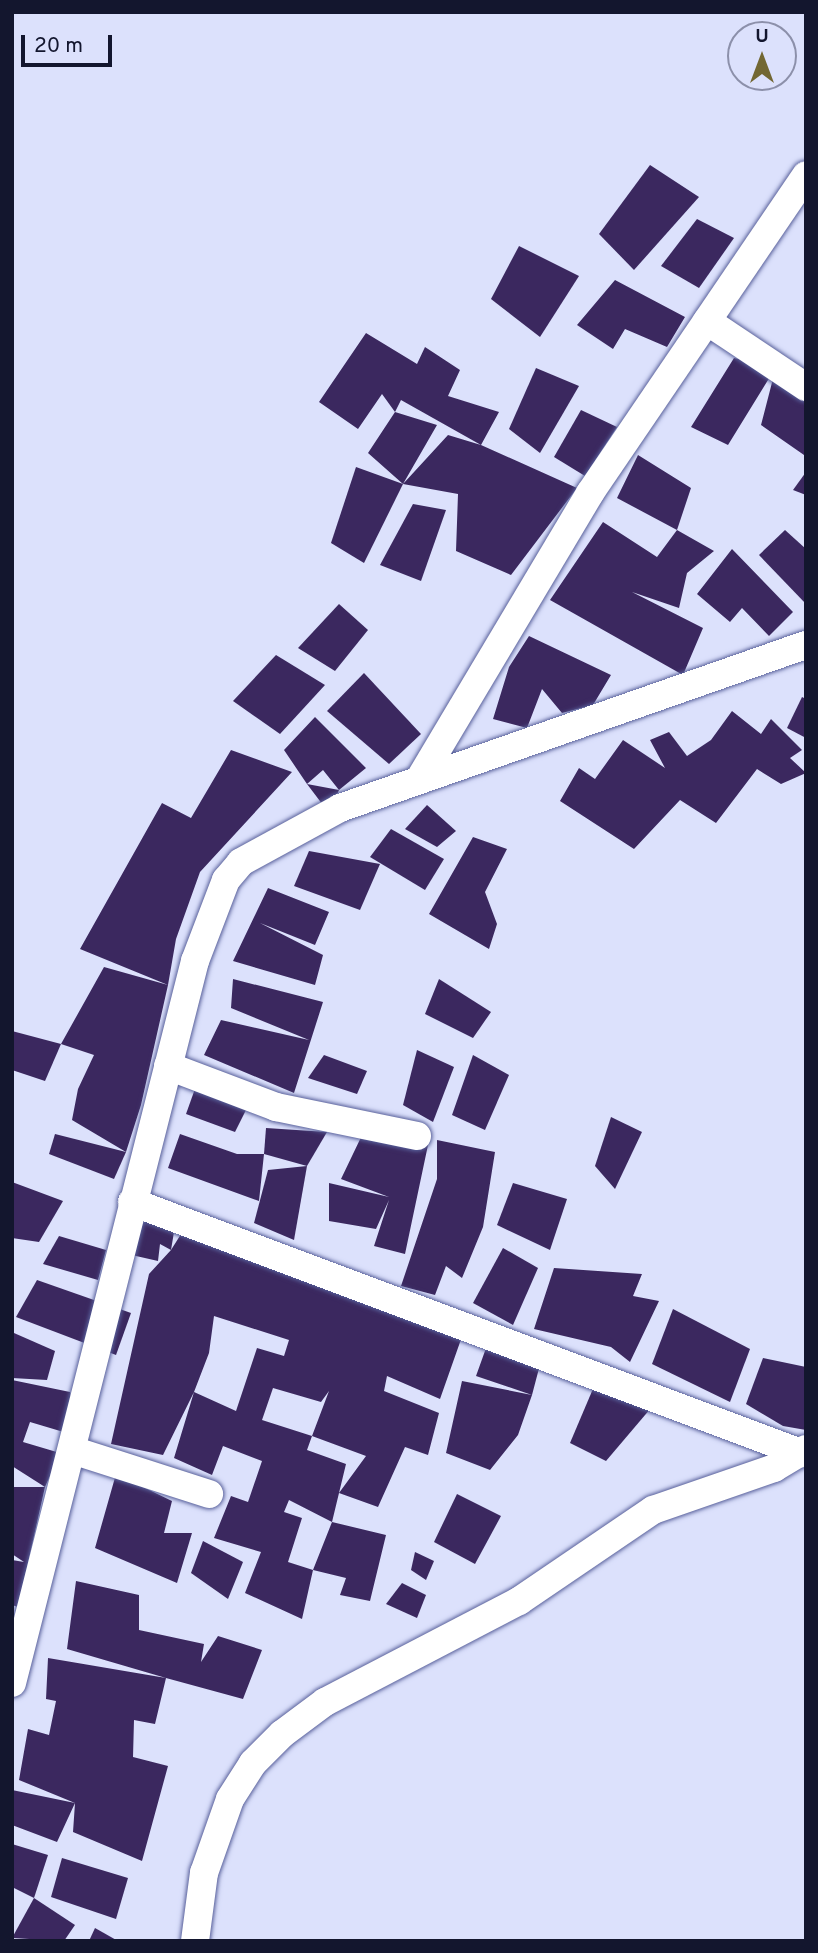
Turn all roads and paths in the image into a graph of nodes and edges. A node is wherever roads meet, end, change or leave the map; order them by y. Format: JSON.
{"nodes":[{"id":1,"x":806,"y":175,"type":"edge"},
{"id":2,"x":707,"y":321,"type":"junction"},
{"id":3,"x":806,"y":387,"type":"edge"},
{"id":4,"x":806,"y":645,"type":"edge"},
{"id":5,"x":422,"y":775,"type":"junction"},
{"id":6,"x":168,"y":1066,"type":"junction"},
{"id":7,"x":417,"y":1136,"type":"dead end"},
{"id":8,"x":132,"y":1202,"type":"junction"},
{"id":9,"x":72,"y":1450,"type":"junction"},
{"id":10,"x":803,"y":1451,"type":"edge"},
{"id":11,"x":209,"y":1494,"type":"dead end"},
{"id":12,"x":12,"y":1683,"type":"edge"},
{"id":13,"x":195,"y":1941,"type":"edge"}],
"edges":[{"from":1,"to":2,"type":"street"},
{"from":2,"to":3,"type":"street"},
{"from":2,"to":5,"type":"street"},
{"from":4,"to":5,"type":"street"},
{"from":5,"to":6,"type":"street"},
{"from":6,"to":7,"type":"street"},
{"from":6,"to":8,"type":"street"},
{"from":8,"to":9,"type":"street"},
{"from":8,"to":10,"type":"street"},
{"from":9,"to":11,"type":"street"},
{"from":9,"to":12,"type":"street"},
{"from":10,"to":13,"type":"street"}]}
